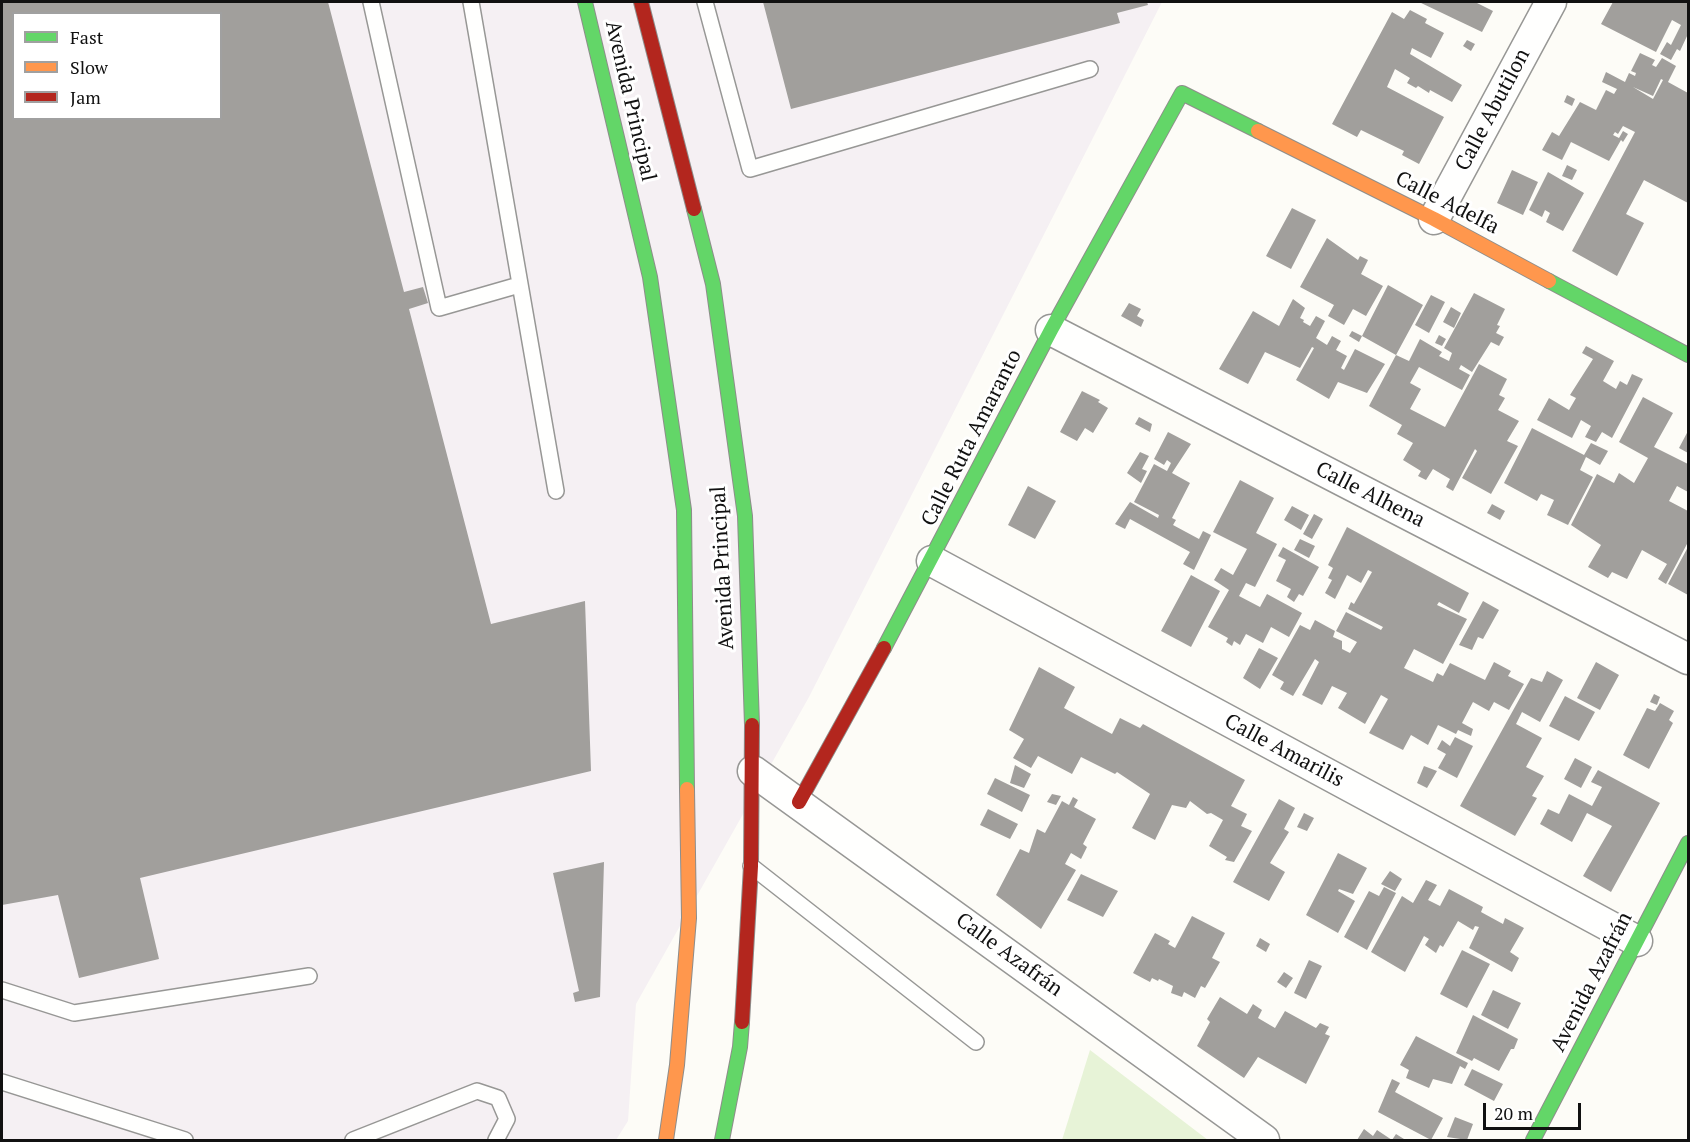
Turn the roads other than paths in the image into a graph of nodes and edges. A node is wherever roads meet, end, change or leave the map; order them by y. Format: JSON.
{"nodes":[{"id":1,"x":371,"y":2,"type":"edge"},
{"id":2,"x":471,"y":2,"type":"edge"},
{"id":3,"x":585,"y":2,"type":"edge"},
{"id":4,"x":641,"y":2,"type":"edge"},
{"id":5,"x":705,"y":2,"type":"edge"},
{"id":6,"x":1551,"y":2,"type":"edge"},
{"id":7,"x":1090,"y":69,"type":"dead end"},
{"id":8,"x":1182,"y":93,"type":"joint"},
{"id":9,"x":1434,"y":219,"type":"junction"},
{"id":10,"x":519,"y":285,"type":"junction"},
{"id":11,"x":1051,"y":330,"type":"junction"},
{"id":12,"x":1686,"y":347,"type":"edge"},
{"id":13,"x":556,"y":491,"type":"dead end"},
{"id":14,"x":932,"y":561,"type":"junction"},
{"id":15,"x":1689,"y":659,"type":"edge"},
{"id":16,"x":753,"y":771,"type":"junction"},
{"id":17,"x":799,"y":802,"type":"junction"},
{"id":18,"x":1689,"y":843,"type":"edge"},
{"id":19,"x":751,"y":866,"type":"junction"},
{"id":20,"x":1637,"y":941,"type":"junction"},
{"id":21,"x":309,"y":976,"type":"dead end"},
{"id":22,"x":2,"y":990,"type":"edge"},
{"id":23,"x":976,"y":1042,"type":"dead end"},
{"id":24,"x":2,"y":1082,"type":"edge"},
{"id":25,"x":185,"y":1140,"type":"edge"},
{"id":26,"x":353,"y":1140,"type":"edge"},
{"id":27,"x":496,"y":1140,"type":"edge"},
{"id":28,"x":666,"y":1140,"type":"edge"},
{"id":29,"x":722,"y":1140,"type":"edge"},
{"id":30,"x":1264,"y":1140,"type":"edge"},
{"id":31,"x":1533,"y":1140,"type":"edge"}],
"edges":[{"from":1,"to":10,"type":"lane"},
{"from":2,"to":10,"type":"lane"},
{"from":3,"to":28,"type":"main road","name":"Avenida Principal"},
{"from":4,"to":16,"type":"main road","name":"Avenida Principal"},
{"from":5,"to":7,"type":"lane"},
{"from":6,"to":9,"type":"street","name":"Calle Abutilon"},
{"from":8,"to":9,"type":"main road","name":"Calle Adelfa"},
{"from":8,"to":11,"type":"main road","name":"Calle Ruta Amaranto"},
{"from":9,"to":12,"type":"main road","name":"Calle Adelfa"},
{"from":10,"to":13,"type":"lane"},
{"from":11,"to":14,"type":"main road","name":"Calle Ruta Amaranto"},
{"from":11,"to":15,"type":"street","name":"Calle Alhena"},
{"from":14,"to":17,"type":"main road","name":"Calle Ruta Amaranto"},
{"from":14,"to":20,"type":"street","name":"Calle Amarilis"},
{"from":16,"to":17,"type":"street","name":"Calle Azafrán"},
{"from":16,"to":19,"type":"main road","name":"Avenida Principal"},
{"from":17,"to":30,"type":"street","name":"Calle Azafrán"},
{"from":18,"to":20,"type":"main road","name":"Avenida Azafrán"},
{"from":19,"to":23,"type":"lane"},
{"from":19,"to":29,"type":"main road","name":"Avenida Principal"},
{"from":20,"to":31,"type":"main road","name":"Avenida Azafrán"},
{"from":21,"to":22,"type":"lane"},
{"from":24,"to":25,"type":"lane"},
{"from":26,"to":27,"type":"lane"}]}
